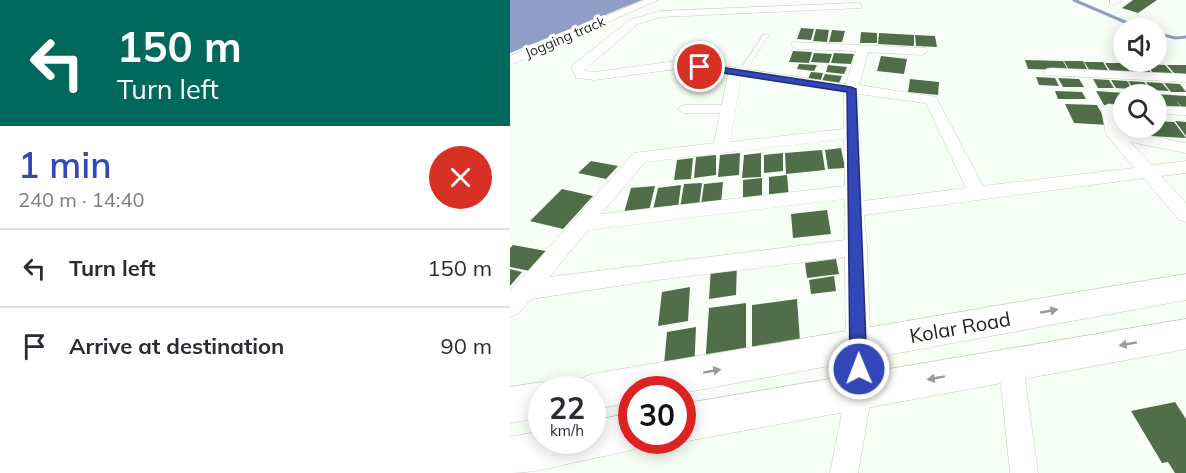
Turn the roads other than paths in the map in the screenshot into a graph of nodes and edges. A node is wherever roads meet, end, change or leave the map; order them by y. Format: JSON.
{"nodes":[{"id":1,"x":653,"y":0,"type":"edge"},
{"id":2,"x":857,"y":6,"type":"dead end"},
{"id":3,"x":766,"y":35,"type":"dead end"},
{"id":4,"x":797,"y":45,"type":"dead end"},
{"id":5,"x":863,"y":49,"type":"junction"},
{"id":6,"x":922,"y":51,"type":"dead end"},
{"id":7,"x":510,"y":61,"type":"edge"},
{"id":8,"x":738,"y":72,"type":"junction"},
{"id":9,"x":1051,"y":72,"type":"dead end"},
{"id":10,"x":1186,"y":78,"type":"edge"},
{"id":11,"x":851,"y":89,"type":"junction"},
{"id":12,"x":1113,"y":108,"type":"edge"},
{"id":13,"x":684,"y":109,"type":"dead end"},
{"id":14,"x":729,"y":109,"type":"junction"},
{"id":15,"x":1167,"y":110,"type":"edge"},
{"id":16,"x":1186,"y":111,"type":"edge"},
{"id":17,"x":1113,"y":130,"type":"edge"},
{"id":18,"x":853,"y":133,"type":"junction"},
{"id":19,"x":1117,"y":138,"type":"edge"},
{"id":20,"x":1135,"y":138,"type":"edge"},
{"id":21,"x":721,"y":148,"type":"junction"},
{"id":22,"x":1186,"y":148,"type":"edge"},
{"id":23,"x":1186,"y":167,"type":"edge"},
{"id":24,"x":1148,"y":173,"type":"junction"},
{"id":25,"x":978,"y":194,"type":"junction"},
{"id":26,"x":855,"y":200,"type":"junction"},
{"id":27,"x":1186,"y":215,"type":"edge"},
{"id":28,"x":580,"y":224,"type":"junction"},
{"id":29,"x":857,"y":247,"type":"junction"},
{"id":30,"x":1186,"y":287,"type":"edge"},
{"id":31,"x":525,"y":290,"type":"junction"},
{"id":32,"x":510,"y":307,"type":"edge"},
{"id":33,"x":1186,"y":334,"type":"edge"},
{"id":34,"x":858,"y":345,"type":"junction"},
{"id":35,"x":1011,"y":365,"type":"junction"},
{"id":36,"x":606,"y":390,"type":"edge"},
{"id":37,"x":859,"y":392,"type":"junction"},
{"id":38,"x":528,"y":402,"type":"edge"},
{"id":39,"x":510,"y":405,"type":"edge"},
{"id":40,"x":696,"y":421,"type":"edge"},
{"id":41,"x":528,"y":452,"type":"edge"},
{"id":42,"x":510,"y":456,"type":"edge"},
{"id":43,"x":844,"y":473,"type":"edge"},
{"id":44,"x":1024,"y":473,"type":"edge"}],
"edges":[{"from":1,"to":7,"type":"street","name":"Jogging track"},
{"from":2,"to":8,"type":"street"},
{"from":3,"to":8,"type":"lane"},
{"from":4,"to":5,"type":"street"},
{"from":5,"to":6,"type":"street"},
{"from":5,"to":11,"type":"street"},
{"from":8,"to":11,"type":"street"},
{"from":8,"to":14,"type":"street"},
{"from":9,"to":10,"type":"street"},
{"from":11,"to":18,"type":"street"},
{"from":11,"to":25,"type":"street"},
{"from":12,"to":17,"type":"street"},
{"from":13,"to":14,"type":"street"},
{"from":14,"to":21,"type":"street"},
{"from":15,"to":16,"type":"street"},
{"from":18,"to":21,"type":"street"},
{"from":18,"to":26,"type":"street"},
{"from":19,"to":24,"type":"street"},
{"from":20,"to":22,"type":"street"},
{"from":21,"to":28,"type":"street"},
{"from":23,"to":24,"type":"street"},
{"from":24,"to":25,"type":"street"},
{"from":24,"to":27,"type":"street"},
{"from":25,"to":26,"type":"street"},
{"from":26,"to":28,"type":"street"},
{"from":26,"to":29,"type":"street"},
{"from":28,"to":31,"type":"street"},
{"from":29,"to":31,"type":"street"},
{"from":29,"to":34,"type":"street"},
{"from":34,"to":30,"type":"main road","name":"Kolar Road","one_way":true},
{"from":31,"to":32,"type":"street"},
{"from":33,"to":35,"type":"main road","one_way":true},
{"from":36,"to":34,"type":"main road","name":"Kolar Road","one_way":true},
{"from":34,"to":37,"type":"street"},
{"from":35,"to":37,"type":"main road","one_way":true},
{"from":35,"to":44,"type":"street"},
{"from":37,"to":40,"type":"main road"},
{"from":37,"to":43,"type":"street"},
{"from":38,"to":39,"type":"main road"},
{"from":41,"to":42,"type":"main road"}]}
